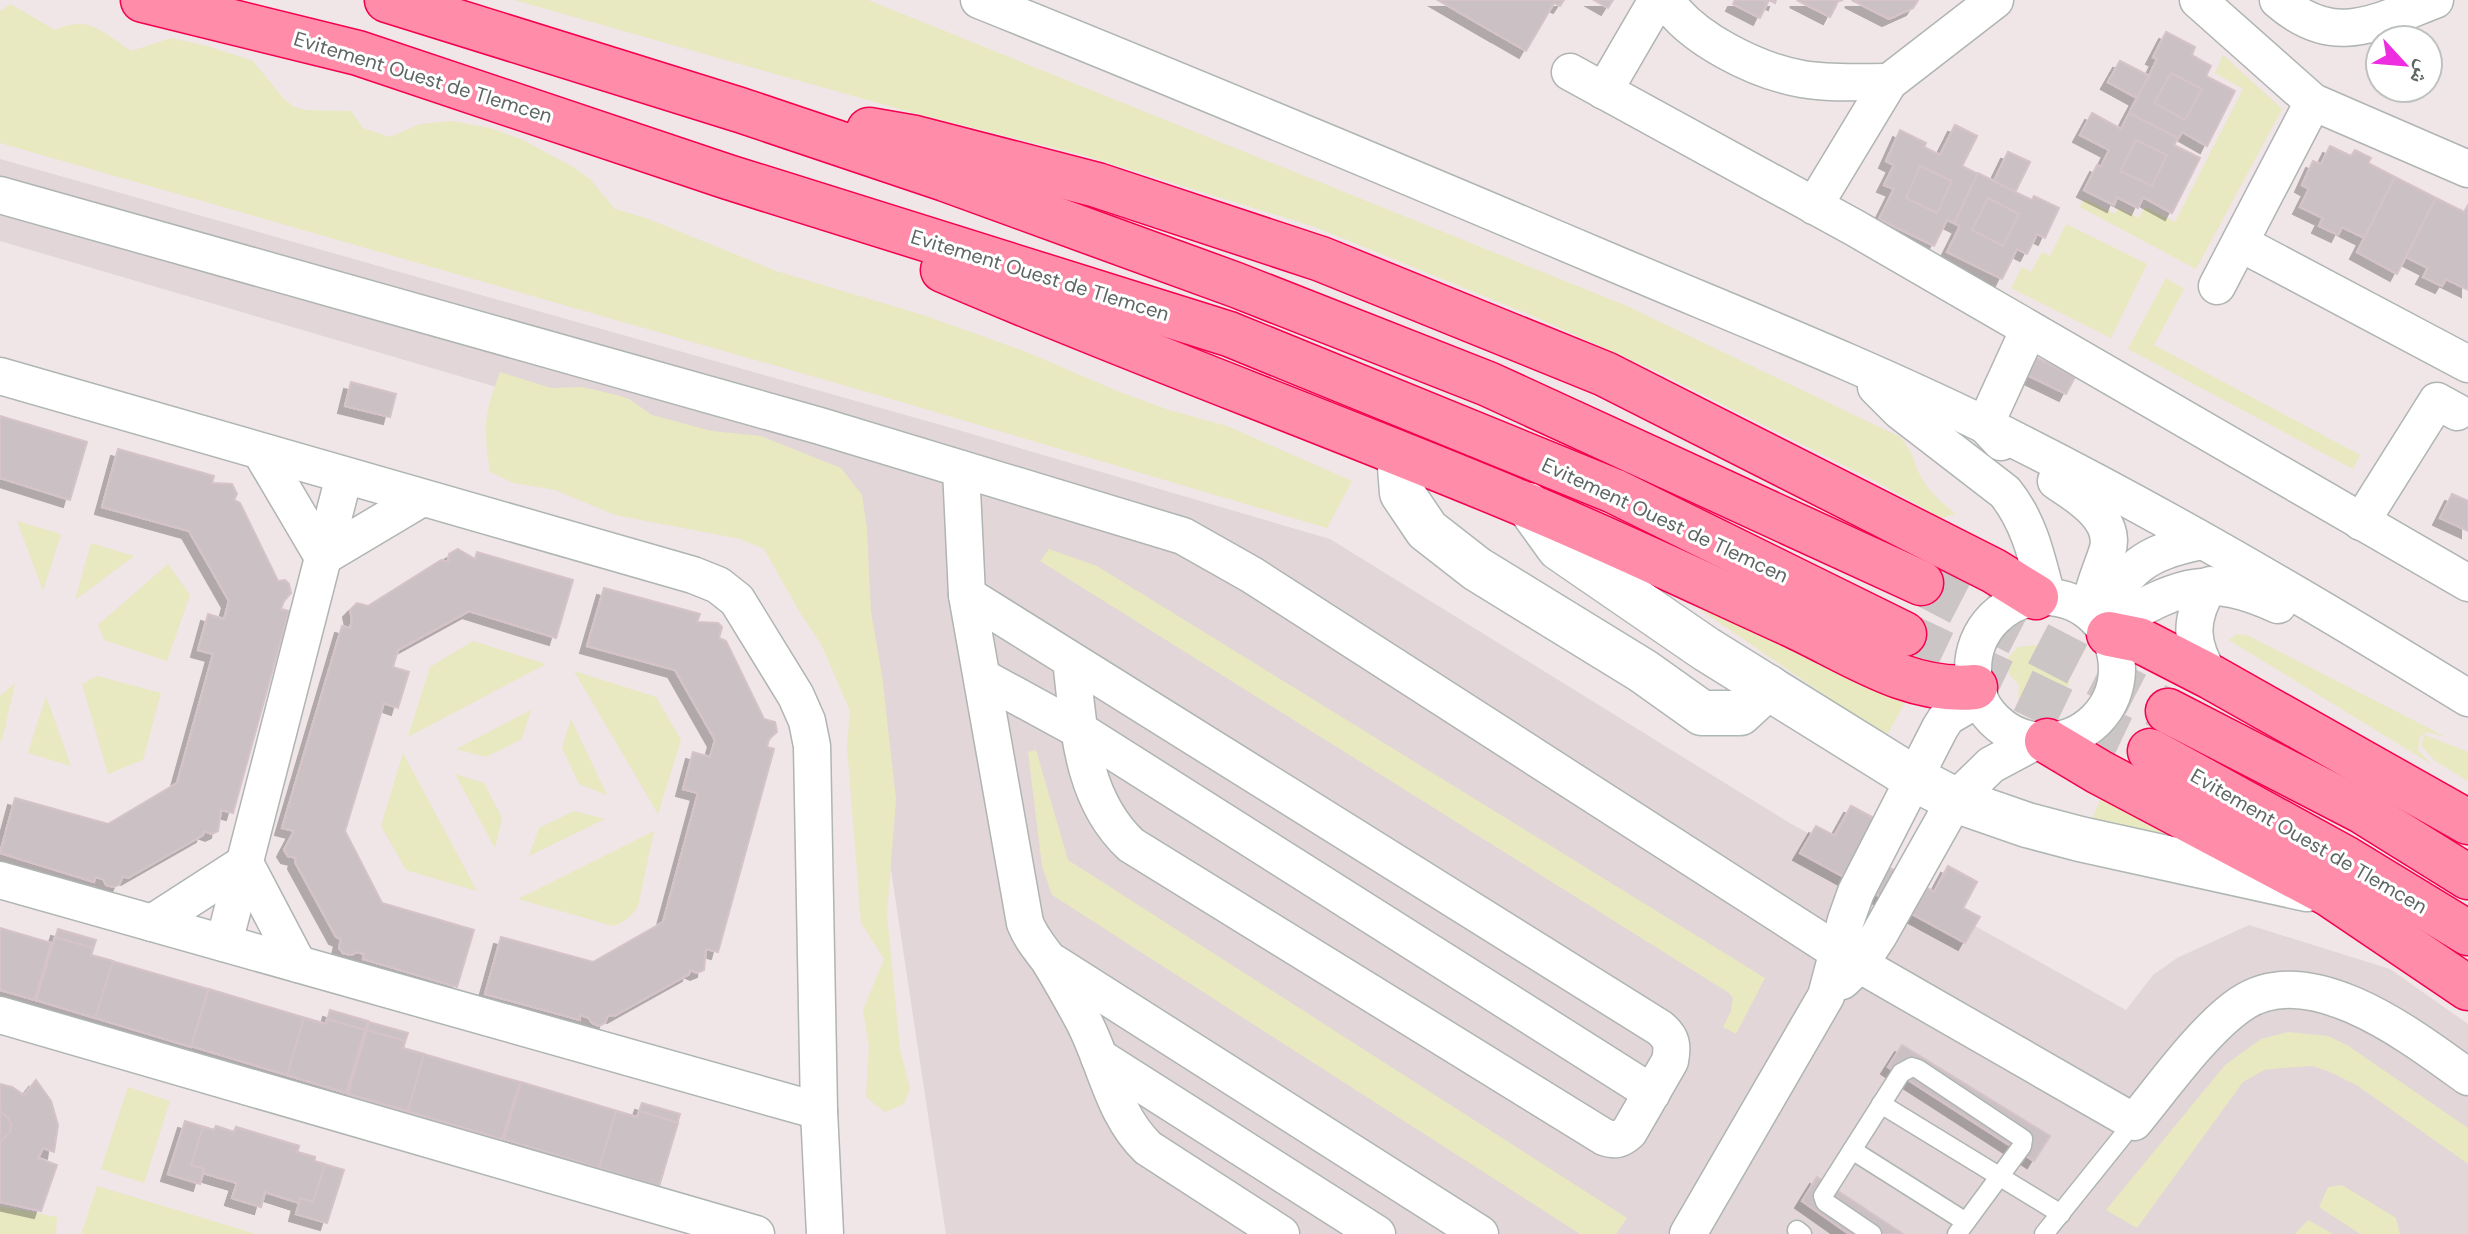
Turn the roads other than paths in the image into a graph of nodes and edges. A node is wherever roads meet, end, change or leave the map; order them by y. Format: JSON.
{"nodes":[{"id":1,"x":143,"y":0,"type":"edge"},
{"id":2,"x":387,"y":0,"type":"edge"},
{"id":3,"x":979,"y":0,"type":"edge"},
{"id":4,"x":1657,"y":0,"type":"edge"},
{"id":5,"x":1666,"y":0,"type":"edge"},
{"id":6,"x":1995,"y":0,"type":"edge"},
{"id":7,"x":2198,"y":0,"type":"edge"},
{"id":8,"x":2278,"y":0,"type":"edge"},
{"id":9,"x":2435,"y":0,"type":"edge"},
{"id":10,"x":1570,"y":72,"type":"dead end"},
{"id":11,"x":1889,"y":82,"type":"junction"},
{"id":12,"x":1604,"y":91,"type":"junction"},
{"id":13,"x":2313,"y":102,"type":"junction"},
{"id":14,"x":740,"y":110,"type":"junction"},
{"id":15,"x":2468,"y":169,"type":"edge"},
{"id":16,"x":728,"y":177,"type":"junction"},
{"id":17,"x":0,"y":195,"type":"edge"},
{"id":18,"x":1814,"y":206,"type":"junction"},
{"id":19,"x":2240,"y":243,"type":"junction"},
{"id":20,"x":2217,"y":286,"type":"dead end"},
{"id":21,"x":2029,"y":329,"type":"junction"},
{"id":22,"x":2468,"y":364,"type":"edge"},
{"id":23,"x":1859,"y":368,"type":"junction"},
{"id":24,"x":0,"y":376,"type":"edge"},
{"id":25,"x":2462,"y":404,"type":"edge"},
{"id":26,"x":1985,"y":425,"type":"junction"},
{"id":27,"x":261,"y":452,"type":"junction"},
{"id":28,"x":1399,"y":454,"type":"junction"},
{"id":29,"x":961,"y":469,"type":"junction"},
{"id":30,"x":344,"y":476,"type":"junction"},
{"id":31,"x":422,"y":498,"type":"junction"},
{"id":32,"x":1528,"y":505,"type":"junction"},
{"id":33,"x":2370,"y":527,"type":"junction"},
{"id":34,"x":2202,"y":541,"type":"junction"},
{"id":35,"x":323,"y":557,"type":"junction"},
{"id":36,"x":1921,"y":583,"type":"tunnel mouth"},
{"id":37,"x":2468,"y":583,"type":"edge"},
{"id":38,"x":2210,"y":585,"type":"junction"},
{"id":39,"x":967,"y":595,"type":"junction"},
{"id":40,"x":2042,"y":597,"type":"junction"},
{"id":41,"x":2100,"y":623,"type":"junction"},
{"id":42,"x":1904,"y":634,"type":"tunnel mouth"},
{"id":43,"x":2368,"y":636,"type":"junction"},
{"id":44,"x":1071,"y":660,"type":"junction"},
{"id":45,"x":982,"y":677,"type":"junction"},
{"id":46,"x":2211,"y":677,"type":"junction"},
{"id":47,"x":1768,"y":687,"type":"junction"},
{"id":48,"x":1978,"y":693,"type":"junction"},
{"id":49,"x":2468,"y":698,"type":"edge"},
{"id":50,"x":2168,"y":711,"type":"tunnel mouth"},
{"id":51,"x":1079,"y":730,"type":"junction"},
{"id":52,"x":2041,"y":741,"type":"junction"},
{"id":53,"x":2150,"y":751,"type":"tunnel mouth"},
{"id":54,"x":1915,"y":779,"type":"junction"},
{"id":55,"x":1955,"y":800,"type":"junction"},
{"id":56,"x":2468,"y":822,"type":"edge"},
{"id":57,"x":245,"y":863,"type":"junction"},
{"id":58,"x":2468,"y":877,"type":"edge"},
{"id":59,"x":0,"y":880,"type":"edge"},
{"id":60,"x":2329,"y":894,"type":"junction"},
{"id":61,"x":152,"y":923,"type":"junction"},
{"id":62,"x":2468,"y":933,"type":"edge"},
{"id":63,"x":224,"y":943,"type":"junction"},
{"id":64,"x":1047,"y":958,"type":"junction"},
{"id":65,"x":1849,"y":958,"type":"junction"},
{"id":66,"x":298,"y":964,"type":"junction"},
{"id":67,"x":2468,"y":988,"type":"edge"},
{"id":68,"x":0,"y":1015,"type":"edge"},
{"id":69,"x":1099,"y":1057,"type":"junction"},
{"id":70,"x":2468,"y":1077,"type":"edge"},
{"id":71,"x":1652,"y":1093,"type":"junction"},
{"id":72,"x":1881,"y":1104,"type":"junction"},
{"id":73,"x":819,"y":1111,"type":"junction"},
{"id":74,"x":2134,"y":1122,"type":"junction"},
{"id":75,"x":1852,"y":1150,"type":"junction"},
{"id":76,"x":2000,"y":1177,"type":"junction"},
{"id":77,"x":2061,"y":1214,"type":"junction"},
{"id":78,"x":1961,"y":1228,"type":"edge"},
{"id":79,"x":756,"y":1234,"type":"edge"},
{"id":80,"x":825,"y":1234,"type":"edge"},
{"id":81,"x":1281,"y":1234,"type":"edge"},
{"id":82,"x":1377,"y":1234,"type":"edge"},
{"id":83,"x":1480,"y":1234,"type":"edge"},
{"id":84,"x":1688,"y":1234,"type":"edge"},
{"id":85,"x":1872,"y":1234,"type":"edge"},
{"id":86,"x":2044,"y":1234,"type":"edge"}],
"edges":[{"from":1,"to":16,"type":"highway","name":"Evitement Ouest de Tlemcen"},
{"from":2,"to":14,"type":"highway"},
{"from":3,"to":23,"type":"street"},
{"from":4,"to":12,"type":"street"},
{"from":5,"to":11,"type":"street"},
{"from":6,"to":11,"type":"street"},
{"from":7,"to":13,"type":"street"},
{"from":8,"to":9,"type":"street"},
{"from":10,"to":12,"type":"street"},
{"from":11,"to":18,"type":"street"},
{"from":12,"to":18,"type":"street"},
{"from":13,"to":15,"type":"street"},
{"from":13,"to":19,"type":"street"},
{"from":14,"to":36,"type":"highway"},
{"from":14,"to":40,"type":"highway"},
{"from":16,"to":28,"type":"highway"},
{"from":16,"to":42,"type":"highway","name":"Evitement Ouest de Tlemcen"},
{"from":17,"to":29,"type":"street"},
{"from":18,"to":21,"type":"street"},
{"from":19,"to":20,"type":"street"},
{"from":19,"to":22,"type":"street"},
{"from":21,"to":26,"type":"street"},
{"from":21,"to":33,"type":"street"},
{"from":23,"to":26,"type":"street"},
{"from":23,"to":40,"type":"street"},
{"from":24,"to":27,"type":"street"},
{"from":25,"to":33,"type":"street"},
{"from":26,"to":34,"type":"street"},
{"from":26,"to":41,"type":"street"},
{"from":27,"to":30,"type":"street"},
{"from":27,"to":35,"type":"street"},
{"from":28,"to":32,"type":"highway"},
{"from":28,"to":47,"type":"main road"},
{"from":29,"to":39,"type":"street"},
{"from":29,"to":65,"type":"street"},
{"from":30,"to":31,"type":"street"},
{"from":30,"to":35,"type":"street"},
{"from":31,"to":35,"type":"street"},
{"from":31,"to":73,"type":"street"},
{"from":32,"to":47,"type":"main road"},
{"from":32,"to":48,"type":"highway"},
{"from":33,"to":37,"type":"street"},
{"from":34,"to":41,"type":"street"},
{"from":34,"to":43,"type":"street"},
{"from":35,"to":57,"type":"street"},
{"from":38,"to":41,"type":"street"},
{"from":38,"to":43,"type":"street"},
{"from":38,"to":46,"type":"street"},
{"from":39,"to":44,"type":"street"},
{"from":39,"to":45,"type":"street"},
{"from":40,"to":41,"type":"street"},
{"from":40,"to":48,"type":"street"},
{"from":41,"to":46,"type":"highway"},
{"from":41,"to":52,"type":"street"},
{"from":43,"to":49,"type":"street"},
{"from":44,"to":51,"type":"street"},
{"from":44,"to":71,"type":"street"},
{"from":45,"to":51,"type":"street"},
{"from":45,"to":64,"type":"street"},
{"from":46,"to":56,"type":"highway"},
{"from":47,"to":54,"type":"main road"},
{"from":48,"to":52,"type":"street"},
{"from":48,"to":54,"type":"street"},
{"from":50,"to":58,"type":"highway"},
{"from":51,"to":71,"type":"street"},
{"from":51,"to":71,"type":"street"},
{"from":52,"to":55,"type":"street"},
{"from":52,"to":60,"type":"highway"},
{"from":53,"to":62,"type":"highway","name":"Evitement Ouest de Tlemcen"},
{"from":54,"to":55,"type":"main road"},
{"from":54,"to":65,"type":"street"},
{"from":55,"to":60,"type":"main road"},
{"from":55,"to":65,"type":"street"},
{"from":57,"to":61,"type":"street"},
{"from":57,"to":63,"type":"street"},
{"from":57,"to":66,"type":"street"},
{"from":59,"to":61,"type":"street"},
{"from":60,"to":67,"type":"highway"},
{"from":61,"to":63,"type":"street"},
{"from":63,"to":66,"type":"street"},
{"from":64,"to":69,"type":"street"},
{"from":64,"to":83,"type":"street"},
{"from":65,"to":74,"type":"street"},
{"from":65,"to":84,"type":"street"},
{"from":66,"to":73,"type":"street"},
{"from":68,"to":79,"type":"street"},
{"from":69,"to":81,"type":"street"},
{"from":69,"to":82,"type":"street"},
{"from":70,"to":74,"type":"street"},
{"from":72,"to":75,"type":"lane"},
{"from":72,"to":76,"type":"lane"},
{"from":72,"to":76,"type":"lane"},
{"from":73,"to":80,"type":"street"},
{"from":74,"to":77,"type":"lane"},
{"from":75,"to":78,"type":"lane"},
{"from":75,"to":85,"type":"lane"},
{"from":76,"to":77,"type":"lane"},
{"from":76,"to":78,"type":"lane"},
{"from":77,"to":86,"type":"lane"}]}
